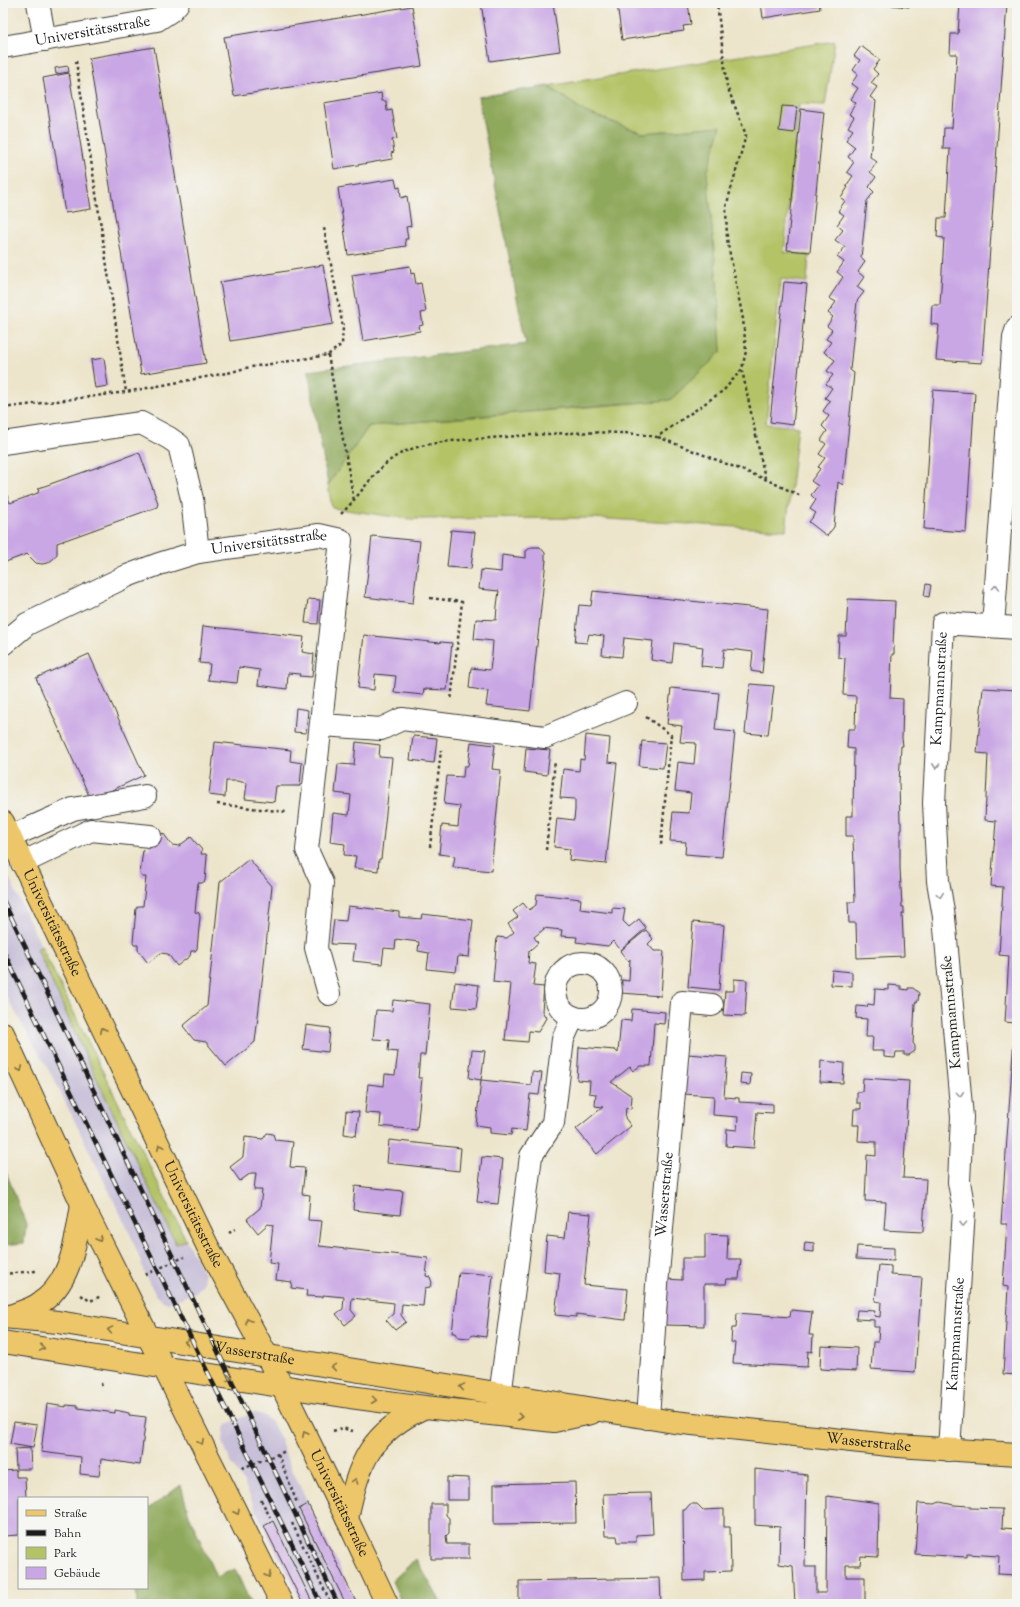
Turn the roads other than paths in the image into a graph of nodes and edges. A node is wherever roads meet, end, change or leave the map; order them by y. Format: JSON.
{"nodes":[{"id":1,"x":38,"y":3,"type":"edge"},
{"id":2,"x":178,"y":4,"type":"edge"},
{"id":3,"x":45,"y":40,"type":"junction"},
{"id":4,"x":3,"y":47,"type":"edge"},
{"id":5,"x":1017,"y":328,"type":"edge"},
{"id":6,"x":3,"y":443,"type":"edge"},
{"id":7,"x":198,"y":552,"type":"junction"},
{"id":8,"x":3,"y":622,"type":"edge"},
{"id":9,"x":27,"y":624,"type":"junction"},
{"id":10,"x":993,"y":626,"type":"junction"},
{"id":11,"x":1017,"y":628,"type":"edge"},
{"id":12,"x":3,"y":644,"type":"edge"},
{"id":13,"x":626,"y":703,"type":"road end"},
{"id":14,"x":322,"y":725,"type":"junction"},
{"id":15,"x":145,"y":796,"type":"dead end"},
{"id":16,"x":7,"y":830,"type":"edge"},
{"id":17,"x":150,"y":836,"type":"dead end"},
{"id":18,"x":22,"y":863,"type":"junction"},
{"id":19,"x":329,"y":994,"type":"dead end"},
{"id":20,"x":712,"y":1005,"type":"dead end"},
{"id":21,"x":572,"y":1017,"type":"dead end"},
{"id":22,"x":3,"y":1033,"type":"edge"},
{"id":23,"x":82,"y":1204,"type":"junction"},
{"id":24,"x":5,"y":1317,"type":"edge"},
{"id":25,"x":148,"y":1336,"type":"junction"},
{"id":26,"x":3,"y":1342,"type":"edge"},
{"id":27,"x":267,"y":1356,"type":"junction"},
{"id":28,"x":163,"y":1368,"type":"junction"},
{"id":29,"x":280,"y":1386,"type":"junction"},
{"id":30,"x":499,"y":1404,"type":"junction"},
{"id":31,"x":425,"y":1407,"type":"junction"},
{"id":32,"x":648,"y":1418,"type":"junction"},
{"id":33,"x":950,"y":1450,"type":"junction"},
{"id":34,"x":1017,"y":1454,"type":"edge"},
{"id":35,"x":347,"y":1519,"type":"junction"},
{"id":36,"x":282,"y":1604,"type":"edge"},
{"id":37,"x":387,"y":1604,"type":"edge"}],
"edges":[{"from":1,"to":3,"type":"street"},
{"from":2,"to":3,"type":"street","name":"Universitätsstraße"},
{"from":3,"to":4,"type":"street","name":"Universitätsstraße"},
{"from":10,"to":5,"type":"street","one_way":true},
{"from":6,"to":7,"type":"street"},
{"from":7,"to":9,"type":"street","name":"Universitätsstraße"},
{"from":7,"to":14,"type":"street","name":"Universitätsstraße"},
{"from":8,"to":9,"type":"street"},
{"from":9,"to":12,"type":"street","name":"Universitätsstraße"},
{"from":10,"to":11,"type":"street"},
{"from":10,"to":33,"type":"street","name":"Kampmannstraße","one_way":true},
{"from":13,"to":14,"type":"street"},
{"from":14,"to":19,"type":"street","name":"Universitätsstraße"},
{"from":15,"to":16,"type":"street"},
{"from":16,"to":18,"type":"main road","name":"Universitätsstraße"},
{"from":17,"to":18,"type":"street"},
{"from":27,"to":18,"type":"main road","name":"Universitätsstraße","one_way":true},
{"from":20,"to":32,"type":"street","name":"Wasserstraße"},
{"from":21,"to":30,"type":"street"},
{"from":22,"to":23,"type":"main road","one_way":true},
{"from":23,"to":24,"type":"main road"},
{"from":23,"to":25,"type":"main road","one_way":true},
{"from":25,"to":24,"type":"main road","name":"Wasserstraße","one_way":true},
{"from":27,"to":25,"type":"main road","name":"Wasserstraße","one_way":true},
{"from":25,"to":28,"type":"main road"},
{"from":26,"to":28,"type":"main road","name":"Wasserstraße","one_way":true},
{"from":27,"to":29,"type":"main road","name":"Universitätsstraße"},
{"from":30,"to":27,"type":"main road","name":"Wasserstraße","one_way":true},
{"from":28,"to":29,"type":"main road","name":"Wasserstraße","one_way":true},
{"from":28,"to":36,"type":"main road","one_way":true},
{"from":29,"to":31,"type":"main road","name":"Wasserstraße","one_way":true},
{"from":35,"to":29,"type":"main road","name":"Universitätsstraße","one_way":true},
{"from":30,"to":31,"type":"main road","name":"Wasserstraße"},
{"from":30,"to":32,"type":"main road","name":"Wasserstraße"},
{"from":35,"to":31,"type":"main road","one_way":true},
{"from":32,"to":33,"type":"main road","name":"Wasserstraße"},
{"from":33,"to":34,"type":"main road","name":"Wasserstraße"},
{"from":35,"to":37,"type":"main road","name":"Universitätsstraße"}]}
